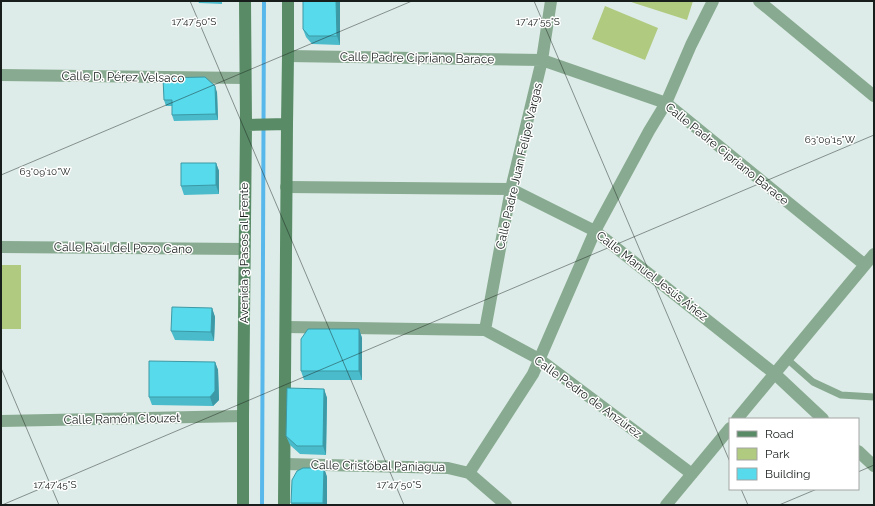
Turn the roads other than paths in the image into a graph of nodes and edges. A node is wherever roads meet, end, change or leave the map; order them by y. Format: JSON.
{"nodes":[{"id":1,"x":245,"y":1,"type":"edge"},
{"id":2,"x":288,"y":1,"type":"edge"},
{"id":3,"x":551,"y":1,"type":"edge"},
{"id":4,"x":714,"y":1,"type":"edge"},
{"id":5,"x":759,"y":1,"type":"edge"},
{"id":6,"x":288,"y":56,"type":"junction"},
{"id":7,"x":542,"y":60,"type":"junction"},
{"id":8,"x":1,"y":75,"type":"edge"},
{"id":9,"x":245,"y":78,"type":"junction"},
{"id":10,"x":874,"y":96,"type":"edge"},
{"id":11,"x":666,"y":103,"type":"junction"},
{"id":12,"x":281,"y":124,"type":"junction"},
{"id":13,"x":250,"y":125,"type":"junction"},
{"id":14,"x":286,"y":187,"type":"junction"},
{"id":15,"x":511,"y":189,"type":"junction"},
{"id":16,"x":595,"y":230,"type":"junction"},
{"id":17,"x":1,"y":247,"type":"edge"},
{"id":18,"x":244,"y":249,"type":"junction"},
{"id":19,"x":874,"y":254,"type":"edge"},
{"id":20,"x":865,"y":265,"type":"junction"},
{"id":21,"x":286,"y":327,"type":"junction"},
{"id":22,"x":485,"y":330,"type":"junction"},
{"id":23,"x":787,"y":359,"type":"junction"},
{"id":24,"x":539,"y":360,"type":"junction"},
{"id":25,"x":775,"y":374,"type":"junction"},
{"id":26,"x":874,"y":398,"type":"edge"},
{"id":27,"x":243,"y":416,"type":"junction"},
{"id":28,"x":739,"y":418,"type":"edge"},
{"id":29,"x":822,"y":418,"type":"edge"},
{"id":30,"x":1,"y":421,"type":"edge"},
{"id":31,"x":729,"y":429,"type":"edge"},
{"id":32,"x":859,"y":452,"type":"edge"},
{"id":33,"x":285,"y":464,"type":"junction"},
{"id":34,"x":874,"y":466,"type":"edge"},
{"id":35,"x":469,"y":473,"type":"junction"},
{"id":36,"x":692,"y":474,"type":"junction"},
{"id":37,"x":243,"y":505,"type":"edge"},
{"id":38,"x":284,"y":505,"type":"edge"},
{"id":39,"x":506,"y":505,"type":"edge"},
{"id":40,"x":666,"y":505,"type":"edge"}],
"edges":[{"from":1,"to":9,"type":"main road","name":"Avenida 3 Pasos al Frente"},
{"from":2,"to":6,"type":"main road"},
{"from":3,"to":7,"type":"street","name":"Calle Padre Juan Felipe Vargas"},
{"from":4,"to":11,"type":"street"},
{"from":5,"to":10,"type":"street"},
{"from":6,"to":7,"type":"street","name":"Calle Padre Cipriano Barace"},
{"from":6,"to":12,"type":"main road"},
{"from":7,"to":11,"type":"street","name":"Calle Padre Cipriano Barace"},
{"from":7,"to":15,"type":"street","name":"Calle Padre Juan Felipe Vargas"},
{"from":8,"to":9,"type":"street","name":"Calle D. Pérez Velsaco"},
{"from":9,"to":13,"type":"main road","name":"Avenida 3 Pasos al Frente"},
{"from":11,"to":16,"type":"street"},
{"from":11,"to":20,"type":"street","name":"Calle Padre Cipriano Barace"},
{"from":12,"to":13,"type":"main road"},
{"from":12,"to":14,"type":"main road"},
{"from":13,"to":18,"type":"main road","name":"Avenida 3 Pasos al Frente"},
{"from":14,"to":15,"type":"street","name":"Calle Manuel Jesús Áñez"},
{"from":14,"to":21,"type":"main road"},
{"from":15,"to":16,"type":"street","name":"Calle Manuel Jesús Áñez"},
{"from":15,"to":22,"type":"street","name":"Calle Padre Juan Felipe Vargas"},
{"from":16,"to":24,"type":"street"},
{"from":16,"to":25,"type":"street","name":"Calle Manuel Jesús Áñez"},
{"from":17,"to":18,"type":"street","name":"Calle Raúl del Pozo Cano"},
{"from":18,"to":27,"type":"main road","name":"Avenida 3 Pasos al Frente"},
{"from":19,"to":20,"type":"street"},
{"from":20,"to":23,"type":"street"},
{"from":21,"to":22,"type":"street","name":"Calle Pedro de Anzúrez"},
{"from":21,"to":33,"type":"main road"},
{"from":22,"to":24,"type":"street","name":"Calle Pedro de Anzúrez"},
{"from":23,"to":25,"type":"street"},
{"from":23,"to":26,"type":"lane"},
{"from":24,"to":35,"type":"street"},
{"from":24,"to":36,"type":"street","name":"Calle Pedro de Anzúrez"},
{"from":25,"to":28,"type":"street"},
{"from":25,"to":29,"type":"street","name":"Calle Manuel Jesús Áñez"},
{"from":27,"to":30,"type":"street","name":"Calle Ramón Clouzet"},
{"from":27,"to":37,"type":"main road","name":"Avenida 3 Pasos al Frente"},
{"from":31,"to":36,"type":"street"},
{"from":32,"to":34,"type":"street"},
{"from":33,"to":35,"type":"street","name":"Calle Cristóbal Paniagua"},
{"from":33,"to":38,"type":"main road"},
{"from":35,"to":39,"type":"street","name":"Calle Cristóbal Paniagua"},
{"from":36,"to":40,"type":"street"}]}
